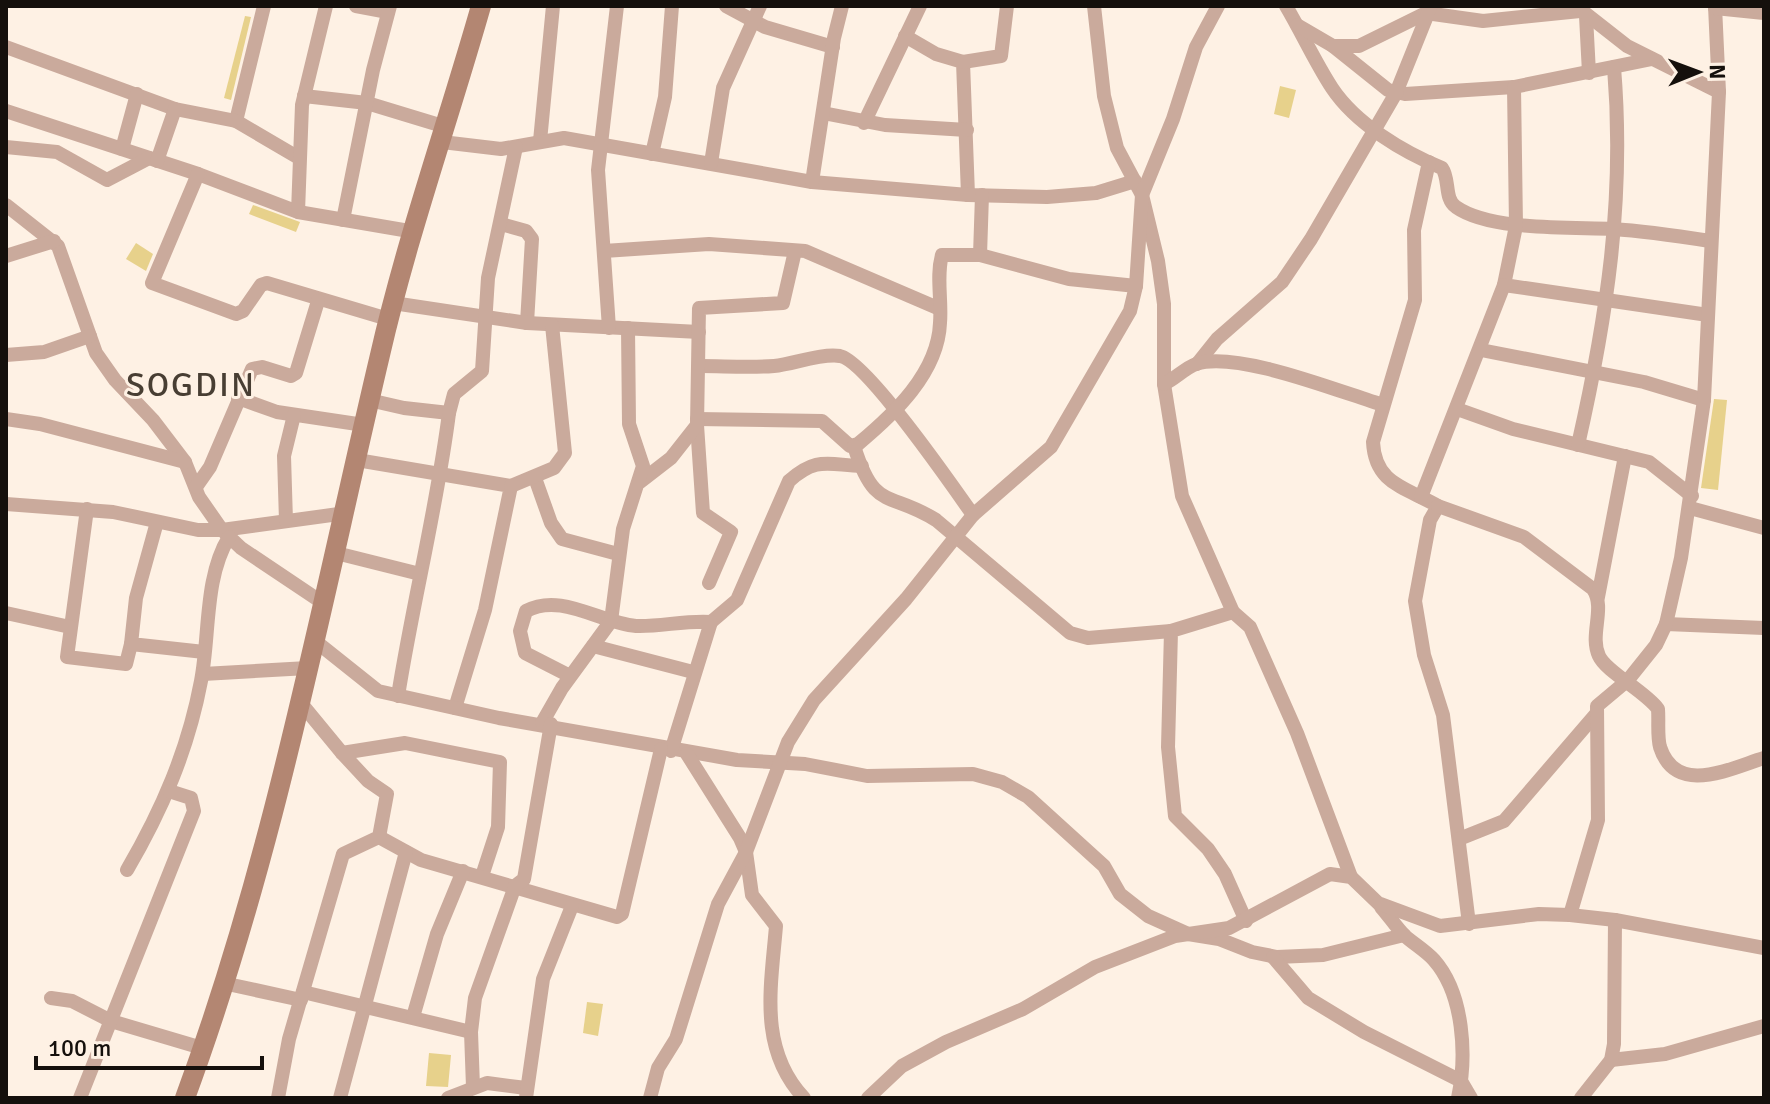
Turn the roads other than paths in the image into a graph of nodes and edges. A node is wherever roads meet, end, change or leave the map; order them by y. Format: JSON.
{"nodes":[{"id":1,"x":264,"y":6,"type":"edge"},
{"id":2,"x":326,"y":6,"type":"edge"},
{"id":3,"x":356,"y":6,"type":"edge"},
{"id":4,"x":481,"y":6,"type":"edge"},
{"id":5,"x":553,"y":6,"type":"edge"},
{"id":6,"x":617,"y":6,"type":"edge"},
{"id":7,"x":672,"y":6,"type":"edge"},
{"id":8,"x":726,"y":6,"type":"edge"},
{"id":9,"x":760,"y":6,"type":"edge"},
{"id":10,"x":842,"y":6,"type":"edge"},
{"id":11,"x":920,"y":6,"type":"edge"},
{"id":12,"x":1007,"y":6,"type":"edge"},
{"id":13,"x":1094,"y":6,"type":"edge"},
{"id":14,"x":1218,"y":6,"type":"edge"},
{"id":15,"x":1286,"y":6,"type":"edge"},
{"id":16,"x":1715,"y":7,"type":"edge"},
{"id":17,"x":389,"y":9,"type":"edge"},
{"id":18,"x":1580,"y":9,"type":"edge"},
{"id":19,"x":1429,"y":10,"type":"edge"},
{"id":20,"x":1764,"y":13,"type":"edge"},
{"id":21,"x":750,"y":21,"type":"junction"},
{"id":22,"x":1297,"y":25,"type":"junction"},
{"id":23,"x":905,"y":36,"type":"junction"},
{"id":24,"x":1333,"y":46,"type":"junction"},
{"id":25,"x":6,"y":47,"type":"edge"},
{"id":26,"x":833,"y":47,"type":"junction"},
{"id":27,"x":1652,"y":59,"type":"junction"},
{"id":28,"x":963,"y":62,"type":"junction"},
{"id":29,"x":1614,"y":67,"type":"junction"},
{"id":30,"x":1589,"y":73,"type":"junction"},
{"id":31,"x":1514,"y":87,"type":"junction"},
{"id":32,"x":1719,"y":92,"type":"junction"},
{"id":33,"x":1396,"y":93,"type":"junction"},
{"id":34,"x":137,"y":94,"type":"junction"},
{"id":35,"x":304,"y":96,"type":"junction"},
{"id":36,"x":367,"y":103,"type":"junction"},
{"id":37,"x":175,"y":109,"type":"junction"},
{"id":38,"x":6,"y":111,"type":"edge"},
{"id":39,"x":823,"y":113,"type":"junction"},
{"id":40,"x":236,"y":121,"type":"junction"},
{"id":41,"x":864,"y":123,"type":"junction"},
{"id":42,"x":1374,"y":129,"type":"junction"},
{"id":43,"x":967,"y":130,"type":"junction"},
{"id":44,"x":444,"y":134,"type":"junction"},
{"id":45,"x":540,"y":141,"type":"junction"},
{"id":46,"x":599,"y":145,"type":"junction"},
{"id":47,"x":6,"y":147,"type":"edge"},
{"id":48,"x":516,"y":147,"type":"junction"},
{"id":49,"x":122,"y":149,"type":"junction"},
{"id":50,"x":652,"y":154,"type":"junction"},
{"id":51,"x":299,"y":158,"type":"junction"},
{"id":52,"x":153,"y":160,"type":"junction"},
{"id":53,"x":1429,"y":162,"type":"junction"},
{"id":54,"x":711,"y":163,"type":"junction"},
{"id":55,"x":198,"y":174,"type":"junction"},
{"id":56,"x":1135,"y":181,"type":"junction"},
{"id":57,"x":812,"y":182,"type":"junction"},
{"id":58,"x":975,"y":195,"type":"junction"},
{"id":59,"x":1142,"y":195,"type":"junction"},
{"id":60,"x":6,"y":205,"type":"edge"},
{"id":61,"x":298,"y":212,"type":"junction"},
{"id":62,"x":343,"y":220,"type":"junction"},
{"id":63,"x":501,"y":224,"type":"junction"},
{"id":64,"x":1516,"y":226,"type":"junction"},
{"id":65,"x":1615,"y":229,"type":"junction"},
{"id":66,"x":415,"y":232,"type":"junction"},
{"id":67,"x":54,"y":241,"type":"junction"},
{"id":68,"x":1710,"y":241,"type":"junction"},
{"id":69,"x":604,"y":251,"type":"junction"},
{"id":70,"x":795,"y":251,"type":"junction"},
{"id":71,"x":980,"y":255,"type":"junction"},
{"id":72,"x":6,"y":256,"type":"edge"},
{"id":73,"x":1504,"y":285,"type":"junction"},
{"id":74,"x":1136,"y":286,"type":"junction"},
{"id":75,"x":318,"y":301,"type":"junction"},
{"id":76,"x":1606,"y":301,"type":"junction"},
{"id":77,"x":940,"y":309,"type":"junction"},
{"id":78,"x":391,"y":311,"type":"junction"},
{"id":79,"x":1708,"y":315,"type":"junction"},
{"id":80,"x":487,"y":319,"type":"junction"},
{"id":81,"x":527,"y":323,"type":"junction"},
{"id":82,"x":552,"y":325,"type":"junction"},
{"id":83,"x":609,"y":328,"type":"junction"},
{"id":84,"x":628,"y":328,"type":"junction"},
{"id":85,"x":699,"y":332,"type":"junction"},
{"id":86,"x":90,"y":336,"type":"junction"},
{"id":87,"x":1481,"y":350,"type":"junction"},
{"id":88,"x":6,"y":355,"type":"edge"},
{"id":89,"x":1197,"y":364,"type":"junction"},
{"id":90,"x":700,"y":366,"type":"junction"},
{"id":91,"x":1595,"y":372,"type":"junction"},
{"id":92,"x":1164,"y":384,"type":"junction"},
{"id":93,"x":238,"y":398,"type":"junction"},
{"id":94,"x":369,"y":400,"type":"junction"},
{"id":95,"x":1704,"y":400,"type":"junction"},
{"id":96,"x":1383,"y":405,"type":"junction"},
{"id":97,"x":1457,"y":409,"type":"junction"},
{"id":98,"x":893,"y":411,"type":"junction"},
{"id":99,"x":449,"y":413,"type":"junction"},
{"id":100,"x":294,"y":415,"type":"junction"},
{"id":101,"x":6,"y":419,"type":"edge"},
{"id":102,"x":697,"y":422,"type":"junction"},
{"id":103,"x":364,"y":425,"type":"junction"},
{"id":104,"x":1578,"y":445,"type":"junction"},
{"id":105,"x":854,"y":446,"type":"junction"},
{"id":106,"x":1625,"y":456,"type":"junction"},
{"id":107,"x":357,"y":460,"type":"junction"},
{"id":108,"x":185,"y":462,"type":"junction"},
{"id":109,"x":862,"y":466,"type":"junction"},
{"id":110,"x":442,"y":472,"type":"junction"},
{"id":111,"x":535,"y":478,"type":"junction"},
{"id":112,"x":640,"y":482,"type":"junction"},
{"id":113,"x":511,"y":486,"type":"junction"},
{"id":114,"x":196,"y":487,"type":"junction"},
{"id":115,"x":1421,"y":497,"type":"junction"},
{"id":116,"x":1691,"y":502,"type":"junction"},
{"id":117,"x":6,"y":504,"type":"edge"},
{"id":118,"x":1438,"y":506,"type":"junction"},
{"id":119,"x":87,"y":509,"type":"junction"},
{"id":120,"x":346,"y":513,"type":"junction"},
{"id":121,"x":973,"y":515,"type":"junction"},
{"id":122,"x":286,"y":521,"type":"junction"},
{"id":123,"x":157,"y":522,"type":"junction"},
{"id":124,"x":1764,"y":528,"type":"edge"},
{"id":125,"x":225,"y":533,"type":"junction"},
{"id":126,"x":955,"y":537,"type":"junction"},
{"id":127,"x":336,"y":553,"type":"junction"},
{"id":128,"x":618,"y":554,"type":"junction"},
{"id":129,"x":420,"y":574,"type":"junction"},
{"id":130,"x":709,"y":583,"type":"dead end"},
{"id":131,"x":1598,"y":597,"type":"junction"},
{"id":132,"x":323,"y":603,"type":"junction"},
{"id":133,"x":1233,"y":612,"type":"junction"},
{"id":134,"x":6,"y":613,"type":"edge"},
{"id":135,"x":611,"y":621,"type":"junction"},
{"id":136,"x":711,"y":622,"type":"junction"},
{"id":137,"x":1666,"y":624,"type":"junction"},
{"id":138,"x":70,"y":627,"type":"junction"},
{"id":139,"x":1764,"y":628,"type":"edge"},
{"id":140,"x":1171,"y":631,"type":"junction"},
{"id":141,"x":314,"y":640,"type":"junction"},
{"id":142,"x":131,"y":644,"type":"junction"},
{"id":143,"x":593,"y":646,"type":"junction"},
{"id":144,"x":204,"y":652,"type":"junction"},
{"id":145,"x":308,"y":668,"type":"junction"},
{"id":146,"x":693,"y":672,"type":"junction"},
{"id":147,"x":203,"y":674,"type":"junction"},
{"id":148,"x":570,"y":676,"type":"junction"},
{"id":149,"x":1628,"y":680,"type":"junction"},
{"id":150,"x":398,"y":696,"type":"junction"},
{"id":151,"x":300,"y":702,"type":"junction"},
{"id":152,"x":455,"y":708,"type":"junction"},
{"id":153,"x":1596,"y":714,"type":"junction"},
{"id":154,"x":546,"y":724,"type":"junction"},
{"id":155,"x":666,"y":750,"type":"junction"},
{"id":156,"x":342,"y":753,"type":"junction"},
{"id":157,"x":687,"y":754,"type":"junction"},
{"id":158,"x":1764,"y":758,"type":"edge"},
{"id":159,"x":780,"y":762,"type":"junction"},
{"id":160,"x":169,"y":791,"type":"junction"},
{"id":161,"x":379,"y":837,"type":"junction"},
{"id":162,"x":1459,"y":839,"type":"junction"},
{"id":163,"x":406,"y":852,"type":"junction"},
{"id":164,"x":746,"y":852,"type":"junction"},
{"id":165,"x":127,"y":870,"type":"dead end"},
{"id":166,"x":463,"y":871,"type":"junction"},
{"id":167,"x":482,"y":876,"type":"junction"},
{"id":168,"x":1351,"y":877,"type":"junction"},
{"id":169,"x":515,"y":886,"type":"junction"},
{"id":170,"x":1378,"y":903,"type":"junction"},
{"id":171,"x":572,"y":906,"type":"junction"},
{"id":172,"x":1570,"y":915,"type":"junction"},
{"id":173,"x":1615,"y":920,"type":"junction"},
{"id":174,"x":1246,"y":921,"type":"junction"},
{"id":175,"x":1469,"y":924,"type":"junction"},
{"id":176,"x":1188,"y":934,"type":"junction"},
{"id":177,"x":1404,"y":935,"type":"junction"},
{"id":178,"x":1764,"y":948,"type":"edge"},
{"id":179,"x":1273,"y":957,"type":"junction"},
{"id":180,"x":223,"y":983,"type":"junction"},
{"id":181,"x":302,"y":996,"type":"junction"},
{"id":182,"x":51,"y":998,"type":"dead end"},
{"id":183,"x":362,"y":1006,"type":"junction"},
{"id":184,"x":413,"y":1017,"type":"junction"},
{"id":185,"x":111,"y":1021,"type":"junction"},
{"id":186,"x":1764,"y":1026,"type":"edge"},
{"id":187,"x":471,"y":1032,"type":"junction"},
{"id":188,"x":202,"y":1048,"type":"junction"},
{"id":189,"x":1611,"y":1060,"type":"junction"},
{"id":190,"x":1461,"y":1081,"type":"junction"},
{"id":191,"x":473,"y":1087,"type":"junction"},
{"id":192,"x":526,"y":1093,"type":"edge"},
{"id":193,"x":453,"y":1097,"type":"edge"},
{"id":194,"x":80,"y":1098,"type":"edge"},
{"id":195,"x":185,"y":1098,"type":"edge"},
{"id":196,"x":278,"y":1098,"type":"edge"},
{"id":197,"x":340,"y":1098,"type":"edge"},
{"id":198,"x":650,"y":1098,"type":"edge"},
{"id":199,"x":804,"y":1098,"type":"edge"},
{"id":200,"x":868,"y":1098,"type":"edge"},
{"id":201,"x":1458,"y":1098,"type":"edge"},
{"id":202,"x":1471,"y":1098,"type":"edge"},
{"id":203,"x":1581,"y":1098,"type":"edge"}],
"edges":[{"from":1,"to":40,"type":"street"},
{"from":2,"to":35,"type":"street"},
{"from":3,"to":17,"type":"street"},
{"from":4,"to":44,"type":"street"},
{"from":5,"to":45,"type":"street"},
{"from":6,"to":46,"type":"street"},
{"from":7,"to":50,"type":"street"},
{"from":8,"to":21,"type":"street"},
{"from":9,"to":21,"type":"street"},
{"from":10,"to":26,"type":"street"},
{"from":11,"to":23,"type":"street"},
{"from":12,"to":28,"type":"street"},
{"from":13,"to":56,"type":"street"},
{"from":14,"to":59,"type":"street"},
{"from":15,"to":22,"type":"street"},
{"from":16,"to":20,"type":"street"},
{"from":16,"to":32,"type":"street"},
{"from":17,"to":36,"type":"street"},
{"from":18,"to":19,"type":"street"},
{"from":18,"to":27,"type":"street"},
{"from":18,"to":30,"type":"street"},
{"from":19,"to":24,"type":"street"},
{"from":19,"to":33,"type":"street"},
{"from":21,"to":26,"type":"street"},
{"from":21,"to":54,"type":"street"},
{"from":22,"to":24,"type":"street"},
{"from":22,"to":42,"type":"street"},
{"from":23,"to":28,"type":"street"},
{"from":23,"to":41,"type":"street"},
{"from":24,"to":33,"type":"street"},
{"from":25,"to":34,"type":"street"},
{"from":26,"to":39,"type":"street"},
{"from":27,"to":29,"type":"street"},
{"from":27,"to":32,"type":"street"},
{"from":28,"to":43,"type":"street"},
{"from":29,"to":30,"type":"street"},
{"from":29,"to":65,"type":"street"},
{"from":30,"to":31,"type":"street"},
{"from":31,"to":33,"type":"street"},
{"from":31,"to":64,"type":"street"},
{"from":32,"to":68,"type":"street"},
{"from":33,"to":42,"type":"street"},
{"from":34,"to":37,"type":"street"},
{"from":34,"to":49,"type":"street"},
{"from":35,"to":36,"type":"street"},
{"from":35,"to":51,"type":"street"},
{"from":36,"to":44,"type":"street"},
{"from":36,"to":62,"type":"street"},
{"from":37,"to":40,"type":"street"},
{"from":37,"to":52,"type":"street"},
{"from":38,"to":49,"type":"street"},
{"from":39,"to":41,"type":"street"},
{"from":39,"to":57,"type":"street"},
{"from":40,"to":51,"type":"street"},
{"from":41,"to":43,"type":"street"},
{"from":42,"to":53,"type":"street"},
{"from":42,"to":89,"type":"street"},
{"from":43,"to":58,"type":"street"},
{"from":44,"to":48,"type":"street"},
{"from":44,"to":66,"type":"street"},
{"from":45,"to":46,"type":"street"},
{"from":45,"to":48,"type":"street"},
{"from":46,"to":50,"type":"street"},
{"from":46,"to":69,"type":"street"},
{"from":47,"to":52,"type":"street"},
{"from":48,"to":63,"type":"street"},
{"from":49,"to":52,"type":"street"},
{"from":50,"to":54,"type":"street"},
{"from":51,"to":61,"type":"street"},
{"from":52,"to":55,"type":"street"},
{"from":53,"to":64,"type":"street"},
{"from":53,"to":96,"type":"street"},
{"from":54,"to":57,"type":"street"},
{"from":55,"to":61,"type":"street"},
{"from":55,"to":75,"type":"street"},
{"from":56,"to":58,"type":"street"},
{"from":56,"to":59,"type":"street"},
{"from":57,"to":58,"type":"street"},
{"from":58,"to":71,"type":"street"},
{"from":59,"to":74,"type":"street"},
{"from":59,"to":92,"type":"street"},
{"from":60,"to":67,"type":"street"},
{"from":61,"to":62,"type":"street"},
{"from":62,"to":66,"type":"street"},
{"from":63,"to":80,"type":"street"},
{"from":63,"to":81,"type":"street"},
{"from":64,"to":65,"type":"street"},
{"from":64,"to":73,"type":"street"},
{"from":65,"to":68,"type":"street"},
{"from":65,"to":76,"type":"street"},
{"from":66,"to":78,"type":"street"},
{"from":67,"to":72,"type":"street"},
{"from":67,"to":86,"type":"street"},
{"from":68,"to":79,"type":"street"},
{"from":69,"to":70,"type":"street"},
{"from":69,"to":83,"type":"street"},
{"from":70,"to":77,"type":"street"},
{"from":70,"to":85,"type":"street"},
{"from":71,"to":74,"type":"street"},
{"from":71,"to":77,"type":"street"},
{"from":73,"to":76,"type":"street"},
{"from":73,"to":87,"type":"street"},
{"from":74,"to":121,"type":"street"},
{"from":75,"to":78,"type":"street"},
{"from":75,"to":93,"type":"street"},
{"from":76,"to":79,"type":"street"},
{"from":76,"to":91,"type":"street"},
{"from":77,"to":98,"type":"street"},
{"from":78,"to":80,"type":"street"},
{"from":78,"to":94,"type":"street"},
{"from":79,"to":95,"type":"street"},
{"from":80,"to":81,"type":"street"},
{"from":80,"to":99,"type":"street"},
{"from":81,"to":82,"type":"street"},
{"from":82,"to":83,"type":"street"},
{"from":82,"to":111,"type":"street"},
{"from":83,"to":84,"type":"street"},
{"from":84,"to":85,"type":"street"},
{"from":84,"to":112,"type":"street"},
{"from":85,"to":90,"type":"street"},
{"from":86,"to":88,"type":"street"},
{"from":86,"to":108,"type":"street"},
{"from":87,"to":91,"type":"street"},
{"from":87,"to":97,"type":"street"},
{"from":89,"to":92,"type":"street"},
{"from":89,"to":96,"type":"street"},
{"from":90,"to":98,"type":"street"},
{"from":90,"to":102,"type":"street"},
{"from":91,"to":95,"type":"street"},
{"from":91,"to":104,"type":"street"},
{"from":92,"to":133,"type":"street"},
{"from":93,"to":100,"type":"street"},
{"from":93,"to":114,"type":"street"},
{"from":94,"to":99,"type":"street"},
{"from":94,"to":103,"type":"street"},
{"from":95,"to":116,"type":"street"},
{"from":96,"to":115,"type":"street"},
{"from":97,"to":104,"type":"street"},
{"from":97,"to":115,"type":"street"},
{"from":98,"to":105,"type":"street"},
{"from":98,"to":121,"type":"street"},
{"from":99,"to":110,"type":"street"},
{"from":100,"to":103,"type":"street"},
{"from":100,"to":122,"type":"street"},
{"from":101,"to":108,"type":"street"},
{"from":102,"to":105,"type":"street"},
{"from":102,"to":112,"type":"street"},
{"from":102,"to":130,"type":"street"},
{"from":103,"to":107,"type":"street"},
{"from":104,"to":106,"type":"street"},
{"from":105,"to":109,"type":"street"},
{"from":106,"to":116,"type":"street"},
{"from":106,"to":131,"type":"street"},
{"from":107,"to":110,"type":"street"},
{"from":107,"to":120,"type":"street"},
{"from":108,"to":114,"type":"street"},
{"from":109,"to":126,"type":"street"},
{"from":109,"to":136,"type":"street"},
{"from":110,"to":113,"type":"street"},
{"from":110,"to":129,"type":"street"},
{"from":111,"to":113,"type":"street"},
{"from":111,"to":128,"type":"street"},
{"from":112,"to":128,"type":"street"},
{"from":113,"to":152,"type":"street"},
{"from":114,"to":125,"type":"street"},
{"from":115,"to":118,"type":"street"},
{"from":116,"to":124,"type":"street"},
{"from":116,"to":137,"type":"street"},
{"from":117,"to":119,"type":"street"},
{"from":118,"to":131,"type":"street"},
{"from":118,"to":162,"type":"street"},
{"from":119,"to":123,"type":"street"},
{"from":119,"to":138,"type":"street"},
{"from":120,"to":122,"type":"street"},
{"from":120,"to":127,"type":"street"},
{"from":121,"to":126,"type":"street"},
{"from":122,"to":125,"type":"street"},
{"from":123,"to":125,"type":"street"},
{"from":123,"to":142,"type":"street"},
{"from":125,"to":132,"type":"street"},
{"from":125,"to":144,"type":"street"},
{"from":126,"to":140,"type":"street"},
{"from":126,"to":159,"type":"street"},
{"from":127,"to":129,"type":"street"},
{"from":127,"to":132,"type":"street"},
{"from":128,"to":135,"type":"street"},
{"from":129,"to":150,"type":"street"},
{"from":131,"to":149,"type":"street"},
{"from":132,"to":141,"type":"street"},
{"from":133,"to":140,"type":"street"},
{"from":133,"to":168,"type":"street"},
{"from":134,"to":138,"type":"street"},
{"from":135,"to":136,"type":"street"},
{"from":135,"to":143,"type":"street"},
{"from":135,"to":148,"type":"street"},
{"from":136,"to":146,"type":"street"},
{"from":137,"to":139,"type":"street"},
{"from":137,"to":149,"type":"street"},
{"from":138,"to":142,"type":"street"},
{"from":140,"to":174,"type":"street"},
{"from":141,"to":145,"type":"street"},
{"from":141,"to":150,"type":"street"},
{"from":142,"to":144,"type":"street"},
{"from":143,"to":146,"type":"street"},
{"from":143,"to":148,"type":"street"},
{"from":144,"to":147,"type":"street"},
{"from":145,"to":147,"type":"street"},
{"from":145,"to":151,"type":"street"},
{"from":146,"to":155,"type":"street"},
{"from":147,"to":160,"type":"street"},
{"from":148,"to":154,"type":"street"},
{"from":149,"to":153,"type":"street"},
{"from":149,"to":158,"type":"street"},
{"from":150,"to":152,"type":"street"},
{"from":151,"to":156,"type":"street"},
{"from":151,"to":180,"type":"street"},
{"from":152,"to":154,"type":"street"},
{"from":153,"to":162,"type":"street"},
{"from":153,"to":172,"type":"street"},
{"from":154,"to":155,"type":"street"},
{"from":154,"to":169,"type":"street"},
{"from":155,"to":157,"type":"street"},
{"from":155,"to":171,"type":"street"},
{"from":156,"to":161,"type":"street"},
{"from":156,"to":167,"type":"street"},
{"from":157,"to":159,"type":"street"},
{"from":157,"to":164,"type":"street"},
{"from":159,"to":164,"type":"street"},
{"from":159,"to":176,"type":"street"},
{"from":160,"to":165,"type":"street"},
{"from":160,"to":185,"type":"street"},
{"from":161,"to":163,"type":"street"},
{"from":161,"to":181,"type":"street"},
{"from":162,"to":175,"type":"street"},
{"from":163,"to":166,"type":"street"},
{"from":163,"to":183,"type":"street"},
{"from":164,"to":198,"type":"street"},
{"from":164,"to":199,"type":"street"},
{"from":166,"to":167,"type":"street"},
{"from":166,"to":184,"type":"street"},
{"from":167,"to":169,"type":"street"},
{"from":168,"to":170,"type":"street"},
{"from":168,"to":174,"type":"street"},
{"from":169,"to":171,"type":"street"},
{"from":169,"to":187,"type":"street"},
{"from":170,"to":175,"type":"street"},
{"from":170,"to":177,"type":"street"},
{"from":171,"to":192,"type":"street"},
{"from":172,"to":173,"type":"street"},
{"from":172,"to":175,"type":"street"},
{"from":173,"to":178,"type":"street"},
{"from":173,"to":189,"type":"street"},
{"from":174,"to":176,"type":"street"},
{"from":176,"to":179,"type":"street"},
{"from":176,"to":200,"type":"street"},
{"from":177,"to":179,"type":"street"},
{"from":177,"to":190,"type":"street"},
{"from":179,"to":190,"type":"street"},
{"from":180,"to":181,"type":"street"},
{"from":180,"to":188,"type":"street"},
{"from":181,"to":183,"type":"street"},
{"from":181,"to":196,"type":"street"},
{"from":182,"to":185,"type":"street"},
{"from":183,"to":184,"type":"street"},
{"from":183,"to":197,"type":"street"},
{"from":184,"to":187,"type":"street"},
{"from":185,"to":188,"type":"street"},
{"from":185,"to":194,"type":"street"},
{"from":186,"to":189,"type":"street"},
{"from":187,"to":191,"type":"street"},
{"from":188,"to":195,"type":"street"},
{"from":189,"to":203,"type":"street"},
{"from":190,"to":201,"type":"street"},
{"from":190,"to":202,"type":"street"},
{"from":191,"to":192,"type":"street"},
{"from":191,"to":193,"type":"street"}]}
